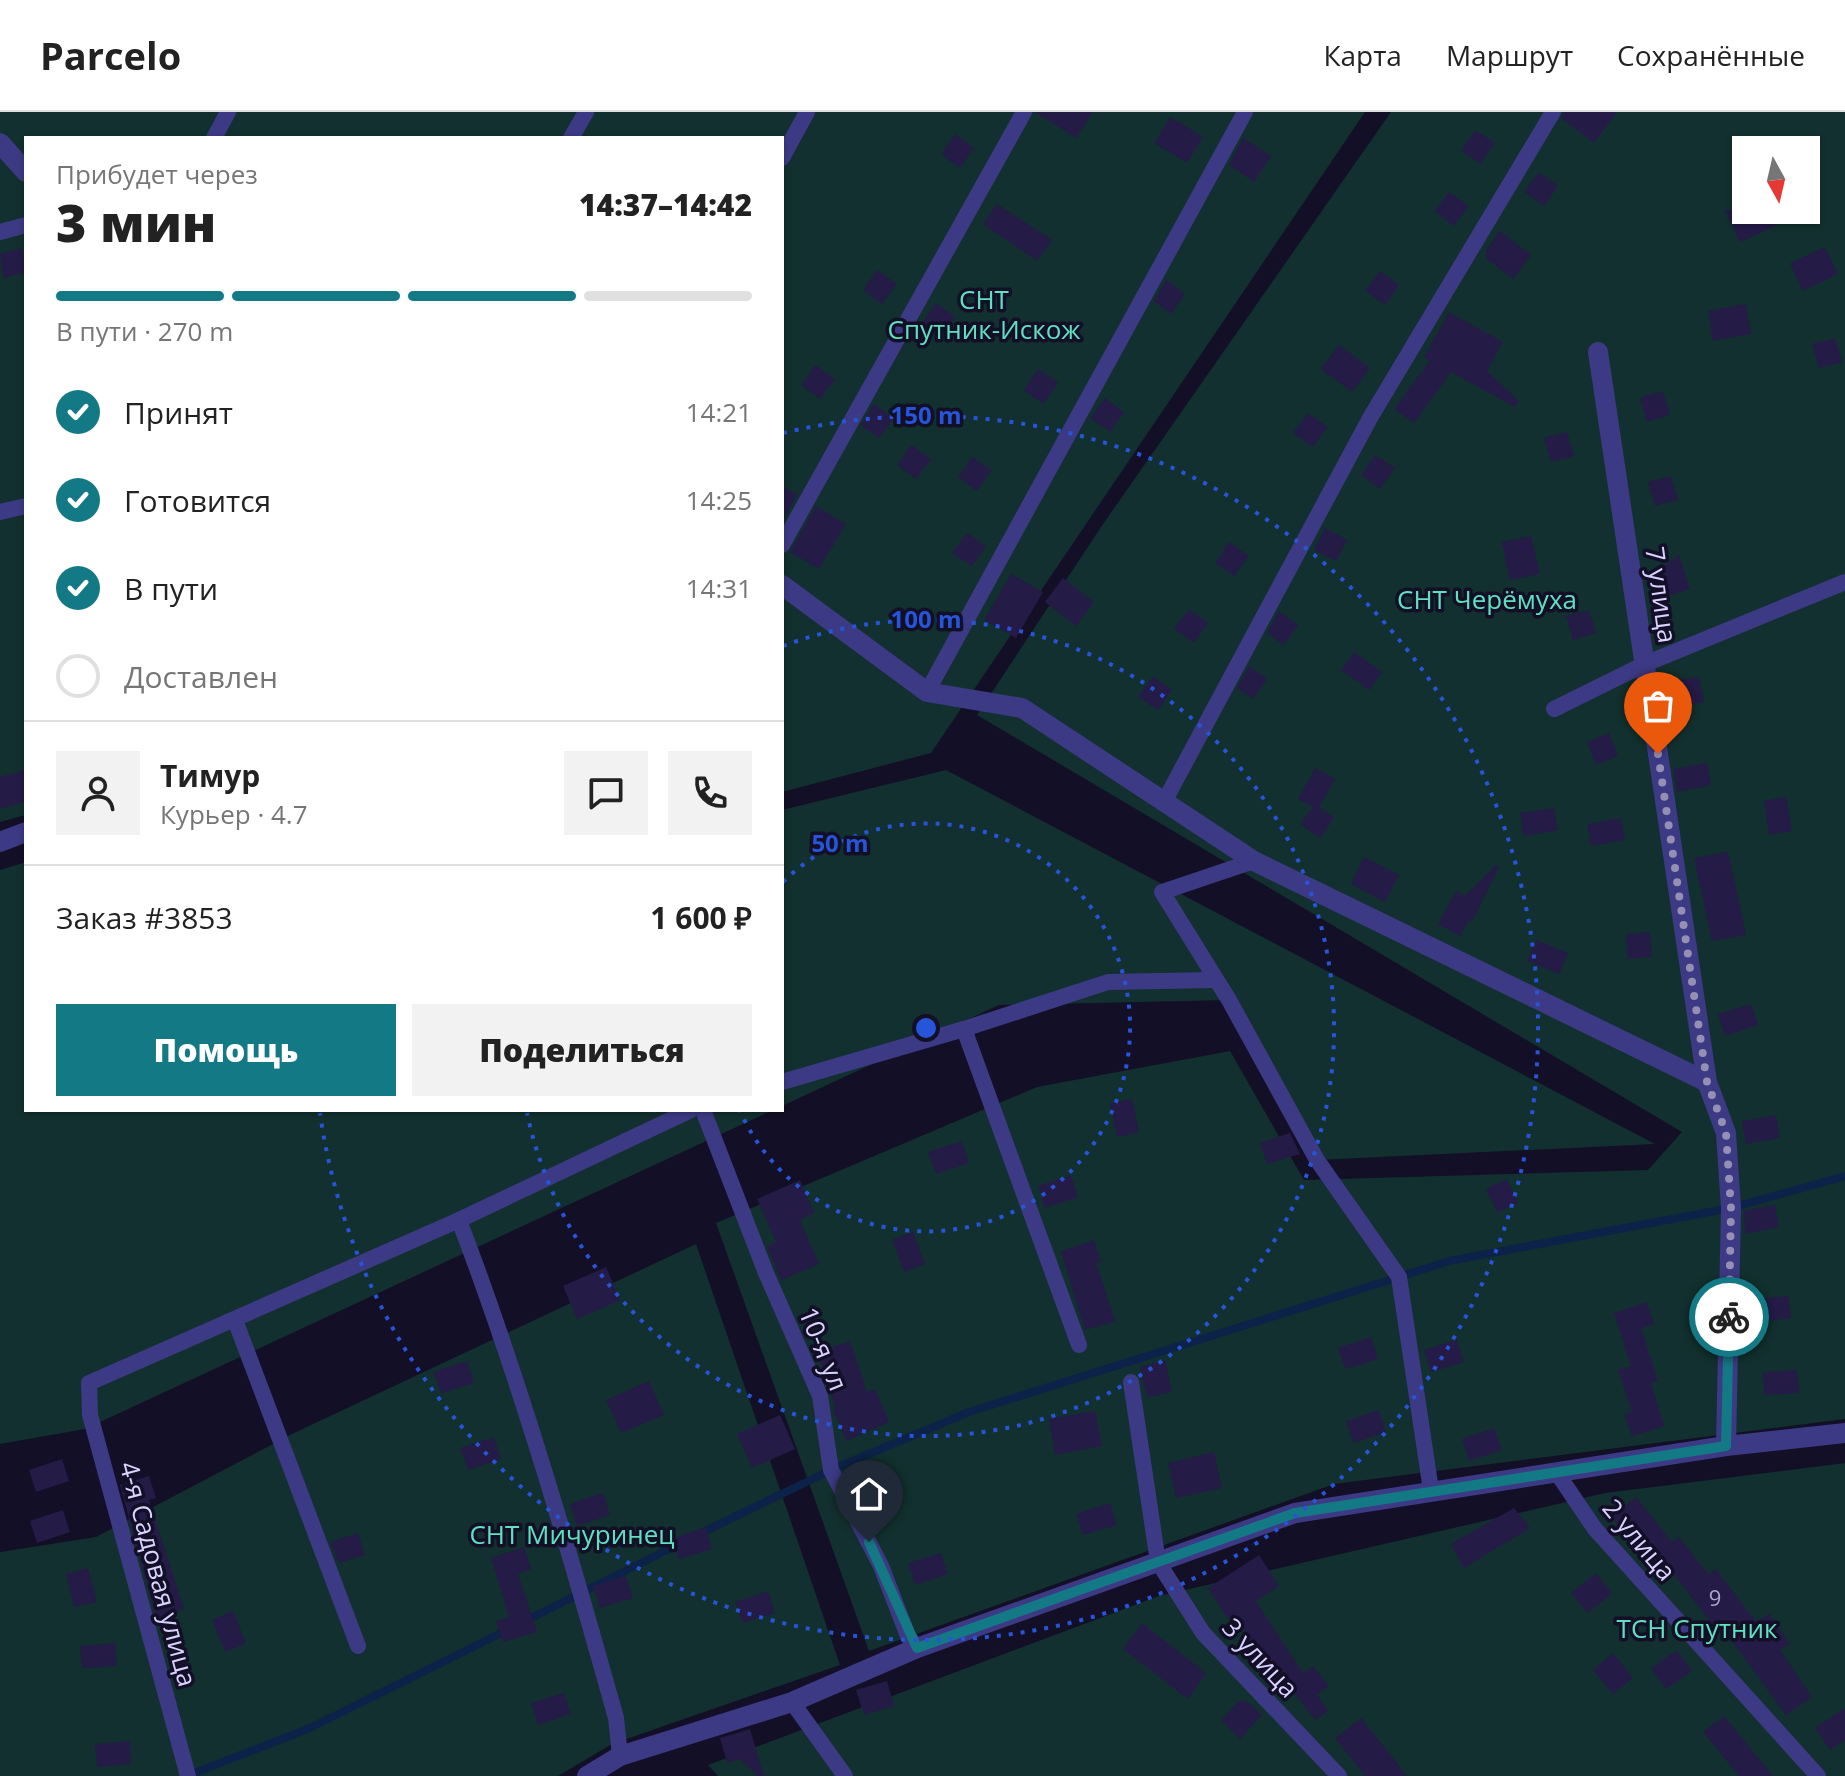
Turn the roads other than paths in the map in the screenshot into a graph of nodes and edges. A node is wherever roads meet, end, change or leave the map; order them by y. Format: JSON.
{"nodes":[{"id":1,"x":228,"y":112,"type":"edge"},
{"id":2,"x":586,"y":112,"type":"edge"},
{"id":3,"x":807,"y":112,"type":"edge"},
{"id":4,"x":1024,"y":112,"type":"edge"},
{"id":5,"x":1245,"y":112,"type":"edge"},
{"id":6,"x":1553,"y":112,"type":"edge"},
{"id":7,"x":215,"y":136,"type":"edge"},
{"id":8,"x":572,"y":136,"type":"edge"},
{"id":9,"x":0,"y":143,"type":"edge"},
{"id":10,"x":784,"y":154,"type":"edge"},
{"id":11,"x":24,"y":170,"type":"edge"},
{"id":12,"x":24,"y":226,"type":"edge"},
{"id":13,"x":0,"y":232,"type":"edge"},
{"id":14,"x":1598,"y":352,"type":"dead end"},
{"id":15,"x":24,"y":506,"type":"edge"},
{"id":16,"x":0,"y":512,"type":"edge"},
{"id":17,"x":784,"y":541,"type":"edge"},
{"id":18,"x":1845,"y":582,"type":"edge"},
{"id":19,"x":784,"y":586,"type":"edge"},
{"id":20,"x":1645,"y":664,"type":"junction"},
{"id":21,"x":927,"y":692,"type":"junction"},
{"id":22,"x":1554,"y":709,"type":"dead end"},
{"id":23,"x":1164,"y":802,"type":"junction"},
{"id":24,"x":24,"y":833,"type":"edge"},
{"id":25,"x":0,"y":842,"type":"edge"},
{"id":26,"x":1254,"y":861,"type":"junction"},
{"id":27,"x":1213,"y":980,"type":"junction"},
{"id":28,"x":964,"y":1029,"type":"junction"},
{"id":29,"x":784,"y":1081,"type":"edge"},
{"id":30,"x":1707,"y":1082,"type":"junction"},
{"id":31,"x":687,"y":1112,"type":"edge"},
{"id":32,"x":704,"y":1112,"type":"edge"},
{"id":33,"x":459,"y":1220,"type":"junction"},
{"id":34,"x":235,"y":1320,"type":"junction"},
{"id":35,"x":1079,"y":1345,"type":"dead end"},
{"id":36,"x":1131,"y":1382,"type":"dead end"},
{"id":37,"x":1845,"y":1433,"type":"edge"},
{"id":38,"x":1726,"y":1446,"type":"junction"},
{"id":39,"x":1557,"y":1473,"type":"junction"},
{"id":40,"x":1431,"y":1490,"type":"junction"},
{"id":41,"x":1158,"y":1562,"type":"junction"},
{"id":42,"x":358,"y":1646,"type":"dead end"},
{"id":43,"x":917,"y":1648,"type":"junction"},
{"id":44,"x":792,"y":1702,"type":"junction"},
{"id":45,"x":620,"y":1756,"type":"junction"},
{"id":46,"x":188,"y":1776,"type":"edge"},
{"id":47,"x":587,"y":1776,"type":"edge"},
{"id":48,"x":845,"y":1776,"type":"edge"},
{"id":49,"x":1339,"y":1776,"type":"edge"},
{"id":50,"x":1818,"y":1776,"type":"edge"}],
"edges":[{"from":1,"to":7,"type":"lane"},
{"from":2,"to":8,"type":"lane"},
{"from":3,"to":10,"type":"lane"},
{"from":4,"to":17,"type":"lane"},
{"from":5,"to":21,"type":"lane"},
{"from":6,"to":23,"type":"lane"},
{"from":9,"to":11,"type":"street"},
{"from":12,"to":13,"type":"lane"},
{"from":14,"to":20,"type":"street","name":"7 улица"},
{"from":15,"to":16,"type":"lane"},
{"from":18,"to":20,"type":"lane"},
{"from":19,"to":21,"type":"street"},
{"from":20,"to":22,"type":"lane"},
{"from":20,"to":30,"type":"street","name":"7 улица"},
{"from":21,"to":23,"type":"street"},
{"from":23,"to":26,"type":"street"},
{"from":24,"to":25,"type":"street"},
{"from":26,"to":27,"type":"lane"},
{"from":26,"to":30,"type":"street"},
{"from":27,"to":28,"type":"lane"},
{"from":27,"to":40,"type":"lane"},
{"from":28,"to":29,"type":"lane"},
{"from":28,"to":35,"type":"lane"},
{"from":30,"to":38,"type":"street","name":"7 улица"},
{"from":31,"to":33,"type":"lane"},
{"from":32,"to":43,"type":"lane","name":"10-я ул"},
{"from":33,"to":34,"type":"lane"},
{"from":33,"to":45,"type":"lane"},
{"from":34,"to":42,"type":"lane"},
{"from":34,"to":46,"type":"lane","name":"4-я Садовая улица"},
{"from":36,"to":41,"type":"lane"},
{"from":37,"to":38,"type":"street"},
{"from":38,"to":39,"type":"street"},
{"from":39,"to":40,"type":"street"},
{"from":39,"to":50,"type":"lane","name":"2 улица"},
{"from":40,"to":41,"type":"street"},
{"from":41,"to":43,"type":"street"},
{"from":41,"to":49,"type":"lane","name":"3 улица"},
{"from":43,"to":44,"type":"street"},
{"from":44,"to":45,"type":"street"},
{"from":44,"to":48,"type":"lane"},
{"from":45,"to":47,"type":"street"}]}
